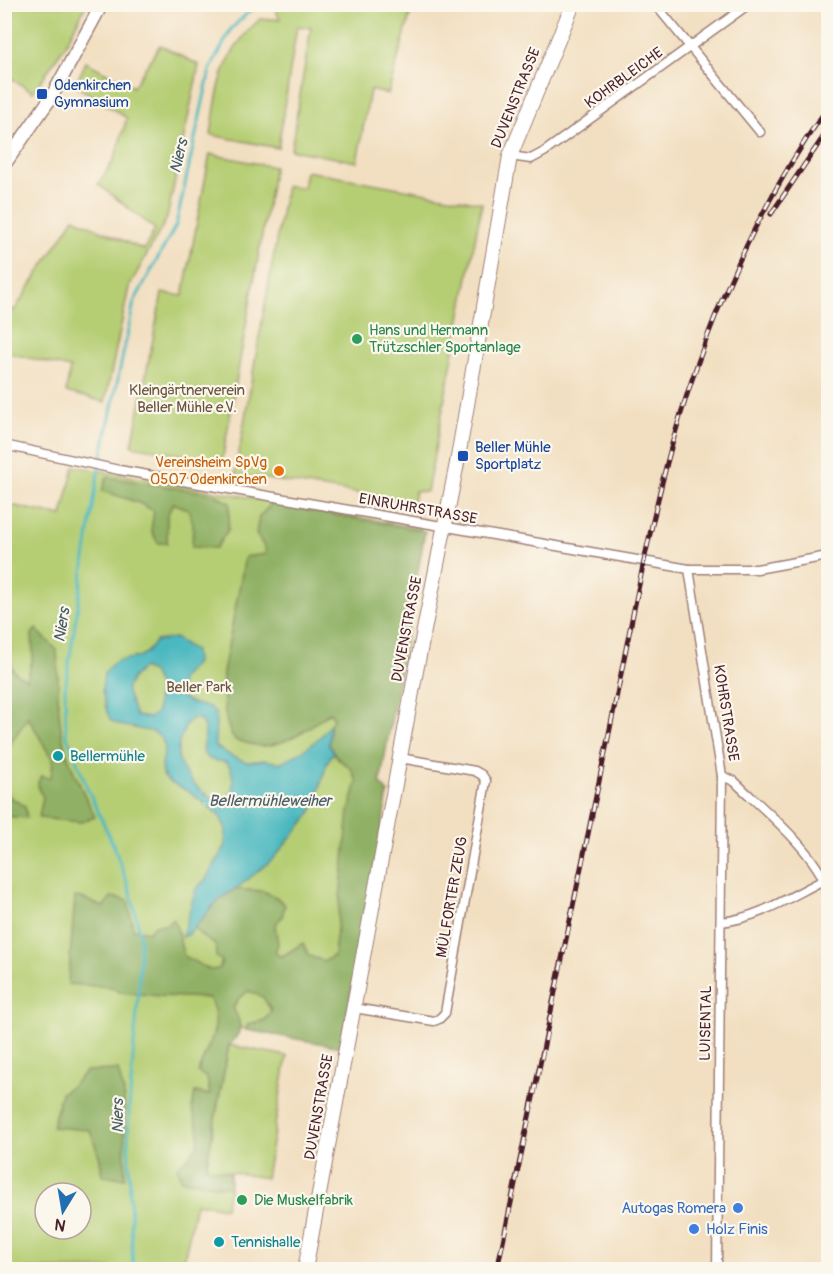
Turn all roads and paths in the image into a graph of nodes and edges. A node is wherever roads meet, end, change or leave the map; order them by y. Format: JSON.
{"nodes":[{"id":1,"x":102,"y":4,"type":"edge"},
{"id":2,"x":573,"y":4,"type":"edge"},
{"id":3,"x":655,"y":4,"type":"edge"},
{"id":4,"x":749,"y":4,"type":"edge"},
{"id":5,"x":690,"y":47,"type":"junction"},
{"id":6,"x":760,"y":132,"type":"dead end"},
{"id":7,"x":510,"y":156,"type":"junction"},
{"id":8,"x":4,"y":165,"type":"edge"},
{"id":9,"x":4,"y":446,"type":"edge"},
{"id":10,"x":443,"y":527,"type":"junction"},
{"id":11,"x":828,"y":556,"type":"edge"},
{"id":12,"x":689,"y":569,"type":"junction"},
{"id":13,"x":400,"y":758,"type":"junction"},
{"id":14,"x":722,"y":776,"type":"junction"},
{"id":15,"x":827,"y":879,"type":"edge"},
{"id":16,"x":828,"y":889,"type":"edge"},
{"id":17,"x":721,"y":922,"type":"junction"},
{"id":18,"x":354,"y":1008,"type":"junction"},
{"id":19,"x":305,"y":1269,"type":"edge"},
{"id":20,"x":717,"y":1269,"type":"edge"}],
"edges":[{"from":1,"to":8,"type":"street"},
{"from":2,"to":7,"type":"main road","name":"DUVENSTRASSE"},
{"from":3,"to":5,"type":"street"},
{"from":4,"to":5,"type":"street","name":"KOHRBLEICHE"},
{"from":5,"to":6,"type":"street"},
{"from":5,"to":7,"type":"street","name":"KOHRBLEICHE"},
{"from":7,"to":10,"type":"main road","name":"DUVENSTRASSE"},
{"from":9,"to":10,"type":"street","name":"EINRUHRSTRASSE"},
{"from":10,"to":12,"type":"street","name":"EINRUHRSTRASSE"},
{"from":10,"to":13,"type":"main road","name":"DUVENSTRASSE"},
{"from":11,"to":12,"type":"street","name":"EINRUHRSTRASSE"},
{"from":12,"to":14,"type":"street","name":"KOHRSTRASSE"},
{"from":13,"to":18,"type":"main road","name":"DUVENSTRASSE"},
{"from":13,"to":18,"type":"street","name":"MÜLFORTER ZEUG"},
{"from":14,"to":15,"type":"street","name":"KOHRSTRASSE"},
{"from":14,"to":17,"type":"street","name":"LUISENTAL"},
{"from":15,"to":16,"type":"street","name":"KOHRSTRASSE"},
{"from":15,"to":17,"type":"street"},
{"from":17,"to":20,"type":"street","name":"LUISENTAL"},
{"from":18,"to":19,"type":"main road","name":"DUVENSTRASSE"}]}
